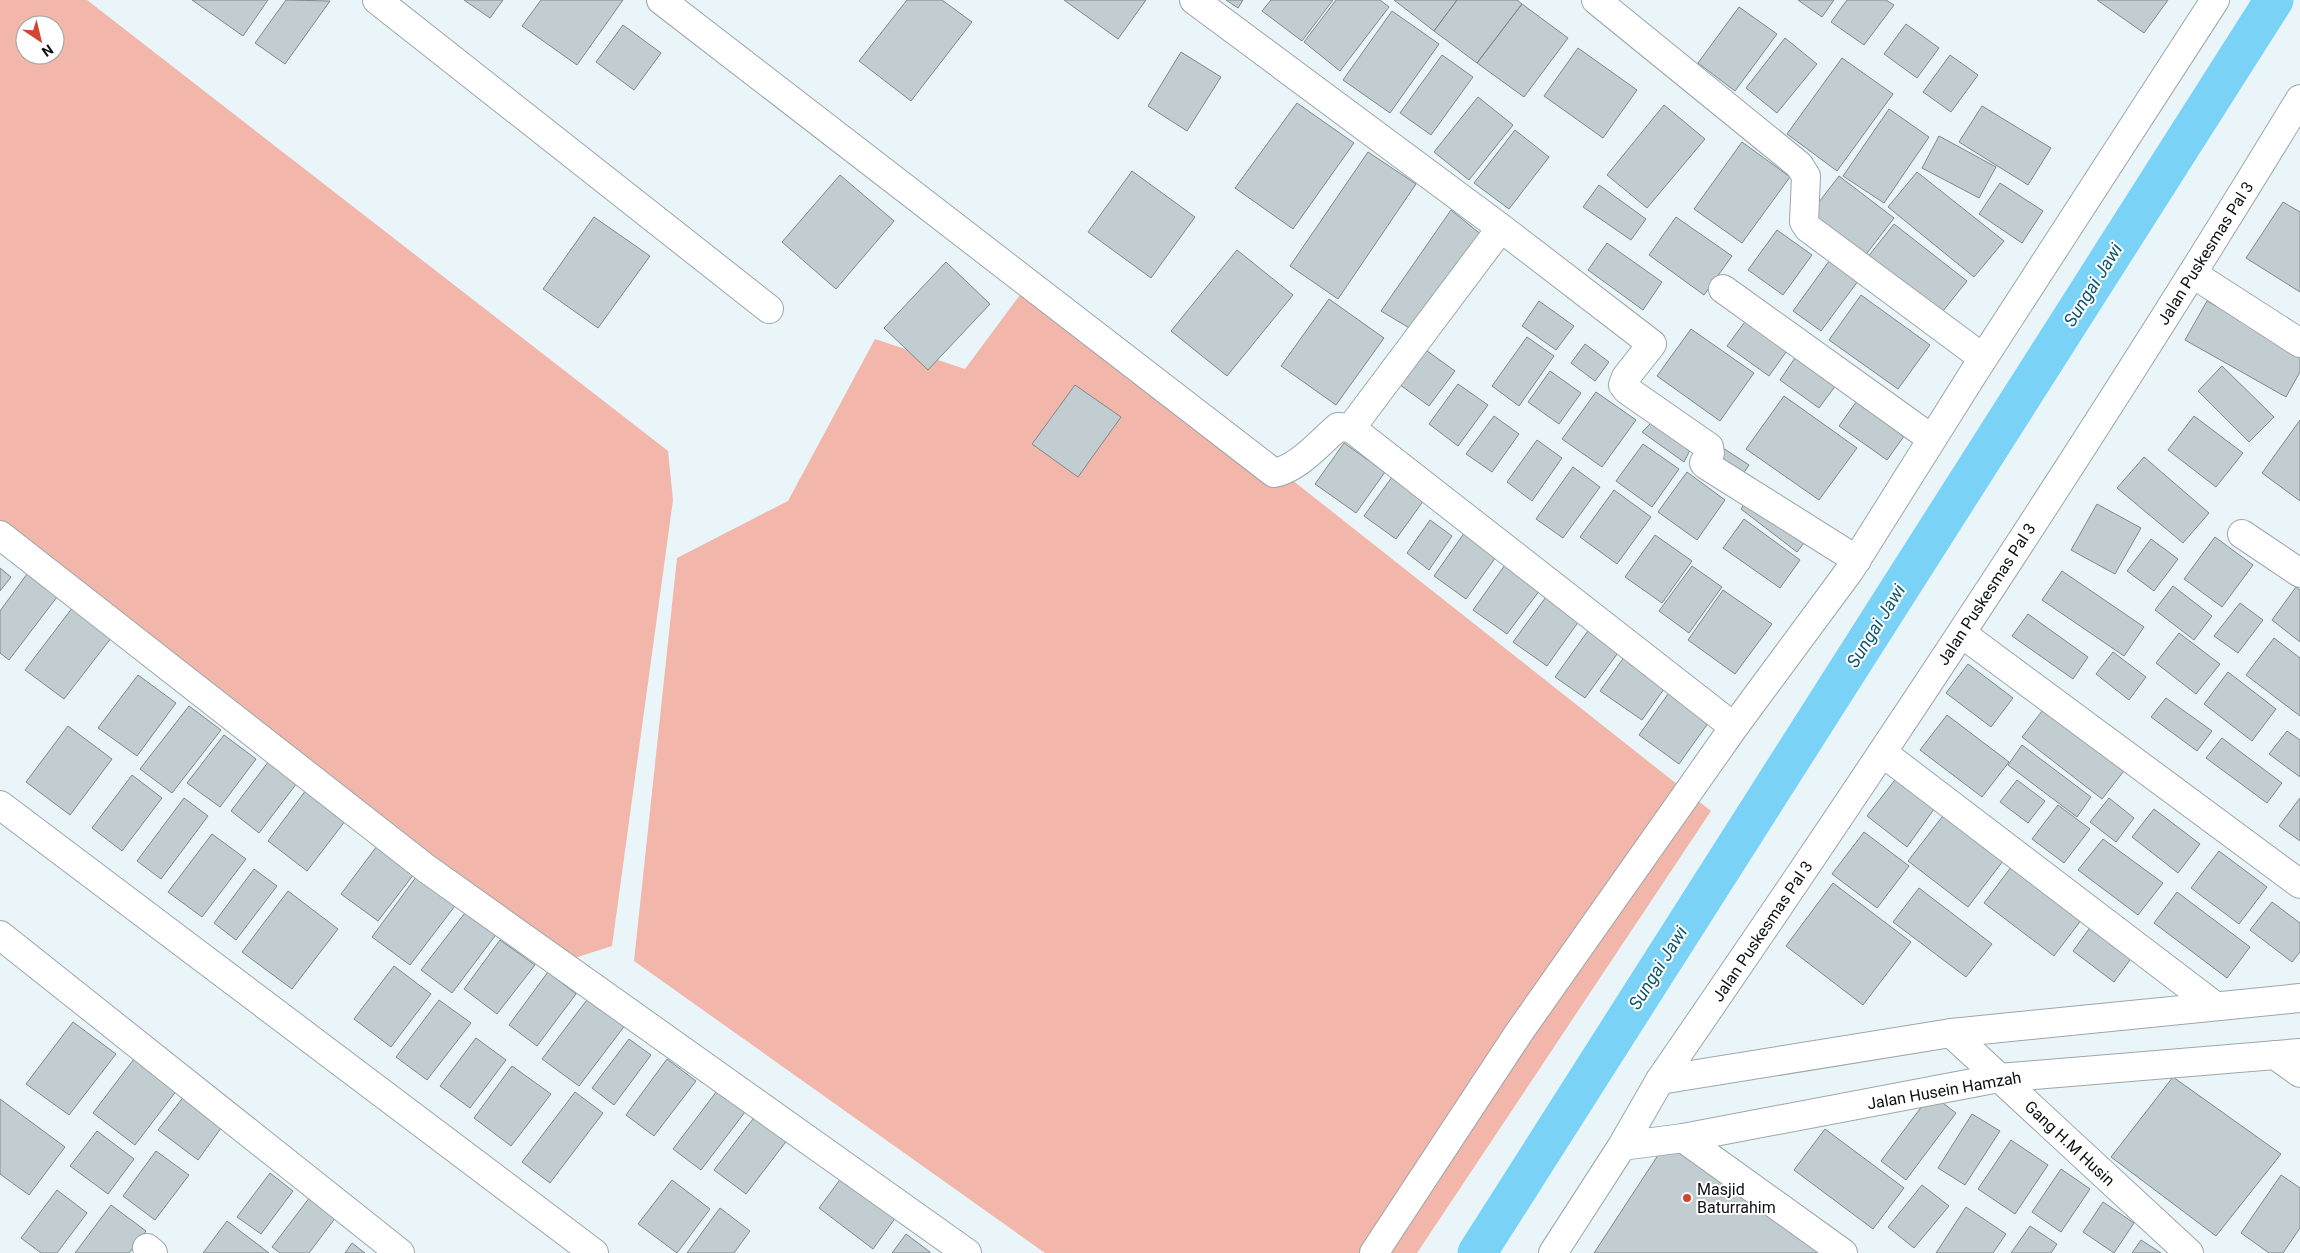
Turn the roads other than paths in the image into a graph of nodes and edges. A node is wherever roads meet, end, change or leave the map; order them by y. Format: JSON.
{"nodes":[{"id":1,"x":377,"y":0,"type":"edge"},
{"id":2,"x":661,"y":0,"type":"edge"},
{"id":3,"x":1194,"y":0,"type":"edge"},
{"id":4,"x":1596,"y":0,"type":"edge"},
{"id":5,"x":2215,"y":0,"type":"edge"},
{"id":6,"x":2300,"y":99,"type":"edge"},
{"id":7,"x":1501,"y":228,"type":"junction"},
{"id":8,"x":2194,"y":274,"type":"junction"},
{"id":9,"x":1722,"y":289,"type":"dead end"},
{"id":10,"x":770,"y":309,"type":"dead end"},
{"id":11,"x":2300,"y":343,"type":"edge"},
{"id":12,"x":1983,"y":358,"type":"junction"},
{"id":13,"x":1351,"y":428,"type":"junction"},
{"id":14,"x":1932,"y":439,"type":"junction"},
{"id":15,"x":2242,"y":534,"type":"dead end"},
{"id":16,"x":0,"y":535,"type":"edge"},
{"id":17,"x":1857,"y":560,"type":"junction"},
{"id":18,"x":2300,"y":573,"type":"edge"},
{"id":19,"x":1961,"y":633,"type":"junction"},
{"id":20,"x":1734,"y":727,"type":"junction"},
{"id":21,"x":1884,"y":753,"type":"junction"},
{"id":22,"x":0,"y":805,"type":"edge"},
{"id":23,"x":2300,"y":884,"type":"edge"},
{"id":24,"x":0,"y":935,"type":"edge"},
{"id":25,"x":2300,"y":998,"type":"edge"},
{"id":26,"x":2215,"y":1006,"type":"junction"},
{"id":27,"x":1951,"y":1033,"type":"junction"},
{"id":28,"x":2287,"y":1054,"type":"edge"},
{"id":29,"x":2300,"y":1073,"type":"edge"},
{"id":30,"x":1999,"y":1078,"type":"junction"},
{"id":31,"x":1660,"y":1080,"type":"junction"},
{"id":32,"x":1683,"y":1138,"type":"junction"},
{"id":33,"x":1622,"y":1146,"type":"junction"},
{"id":34,"x":400,"y":1253,"type":"edge"},
{"id":35,"x":594,"y":1253,"type":"edge"},
{"id":36,"x":968,"y":1253,"type":"edge"},
{"id":37,"x":1374,"y":1253,"type":"edge"},
{"id":38,"x":1553,"y":1253,"type":"edge"},
{"id":39,"x":1843,"y":1253,"type":"edge"},
{"id":40,"x":2189,"y":1253,"type":"edge"}],
"edges":[{"from":1,"to":10,"type":"street"},
{"from":2,"to":13,"type":"street"},
{"from":3,"to":7,"type":"street"},
{"from":4,"to":12,"type":"street"},
{"from":5,"to":12,"type":"street"},
{"from":6,"to":8,"type":"street","name":"Jalan Puskesmas Pal 3"},
{"from":7,"to":13,"type":"street"},
{"from":7,"to":17,"type":"street"},
{"from":8,"to":11,"type":"street"},
{"from":8,"to":19,"type":"street","name":"Jalan Puskesmas Pal 3"},
{"from":9,"to":14,"type":"street"},
{"from":12,"to":14,"type":"street"},
{"from":13,"to":20,"type":"street"},
{"from":14,"to":17,"type":"street"},
{"from":15,"to":18,"type":"street"},
{"from":16,"to":36,"type":"street"},
{"from":17,"to":20,"type":"street"},
{"from":19,"to":21,"type":"street","name":"Jalan Puskesmas Pal 3"},
{"from":19,"to":23,"type":"street"},
{"from":20,"to":37,"type":"street"},
{"from":21,"to":26,"type":"street"},
{"from":21,"to":31,"type":"street","name":"Jalan Puskesmas Pal 3"},
{"from":22,"to":35,"type":"street"},
{"from":24,"to":34,"type":"street"},
{"from":25,"to":26,"type":"street"},
{"from":26,"to":27,"type":"street"},
{"from":27,"to":30,"type":"street","name":"Gang H.M Husin"},
{"from":27,"to":31,"type":"street"},
{"from":28,"to":29,"type":"street"},
{"from":28,"to":30,"type":"street","name":"Jalan Husein Hamzah"},
{"from":30,"to":32,"type":"street","name":"Jalan Husein Hamzah"},
{"from":30,"to":40,"type":"street","name":"Gang H.M Husin"},
{"from":31,"to":33,"type":"street","name":"Jalan Puskesmas Pal 3"},
{"from":32,"to":33,"type":"street","name":"Jalan Husein Hamzah"},
{"from":32,"to":39,"type":"street"},
{"from":33,"to":38,"type":"street","name":"Jalan Puskesmas Pal 3"}]}
